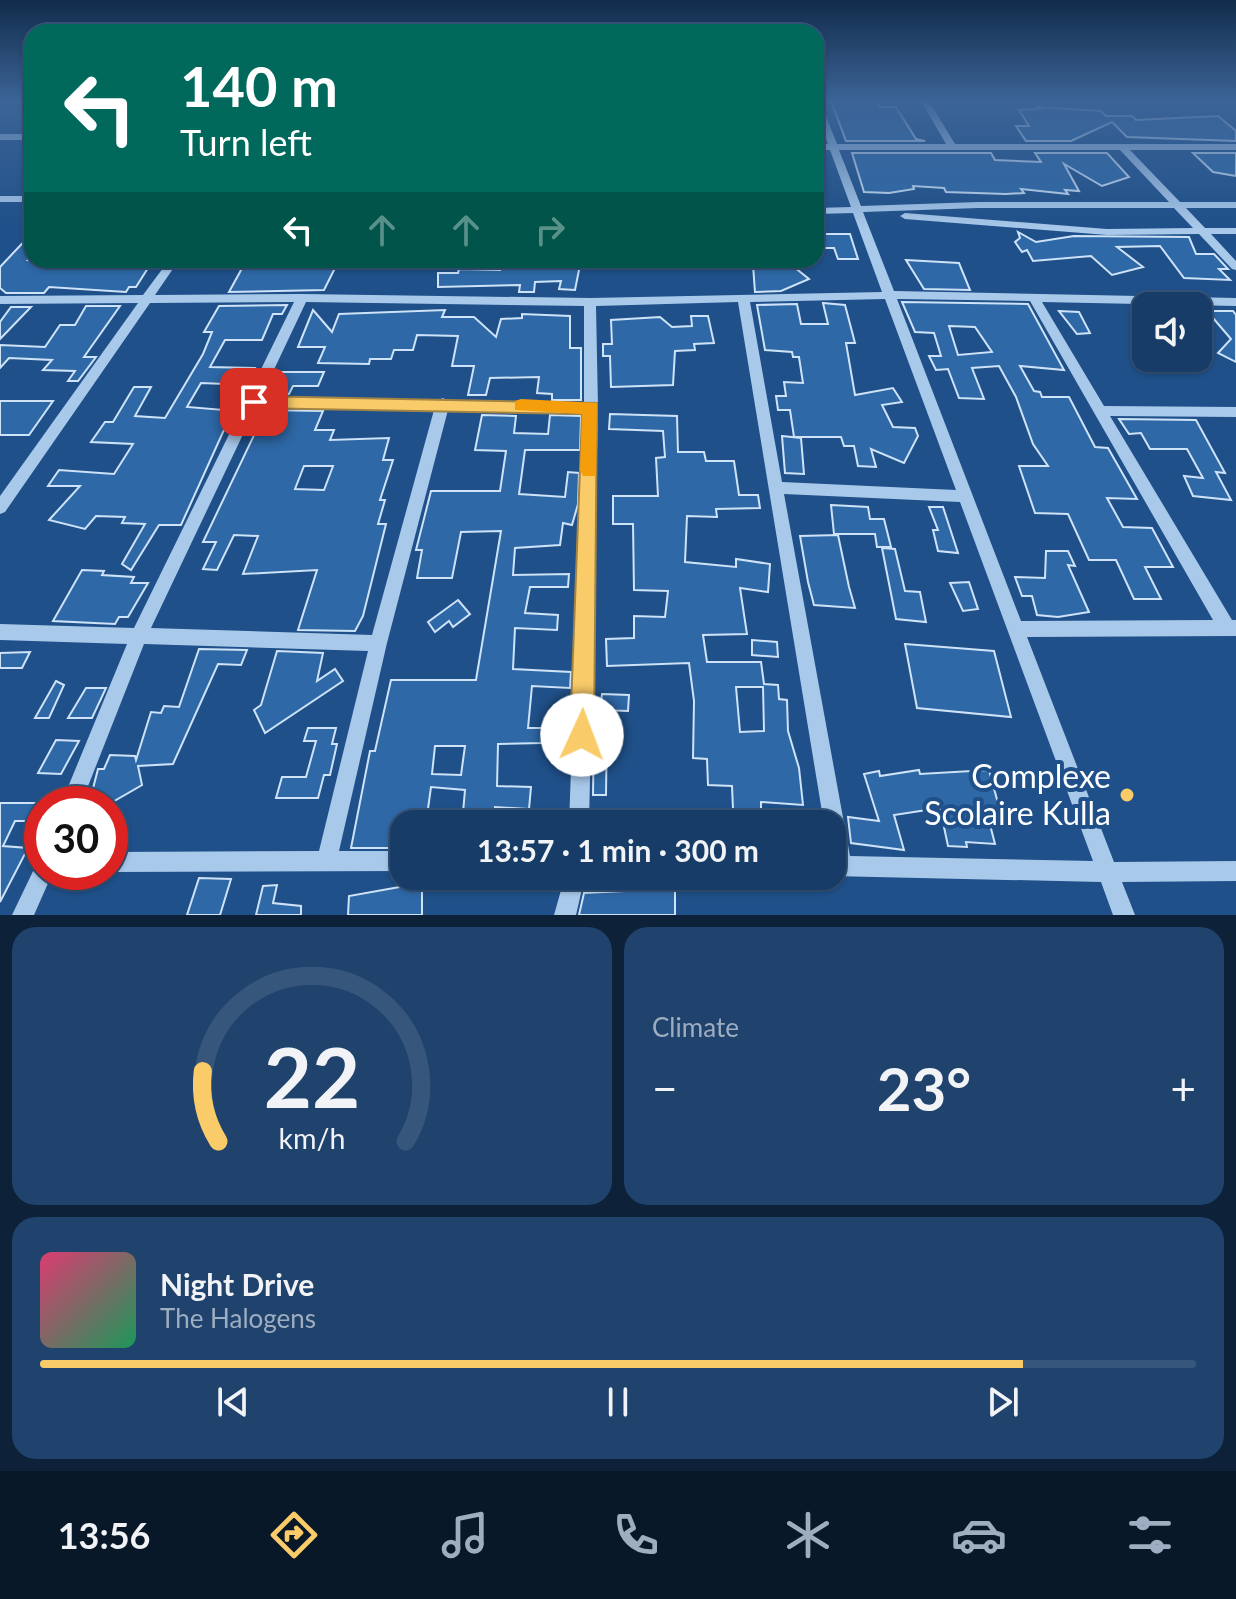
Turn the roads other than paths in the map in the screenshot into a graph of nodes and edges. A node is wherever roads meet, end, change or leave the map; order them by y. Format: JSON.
{"nodes":[{"id":1,"x":832,"y":144,"type":"edge"},
{"id":2,"x":950,"y":144,"type":"edge"},
{"id":3,"x":824,"y":147,"type":"edge"},
{"id":4,"x":833,"y":147,"type":"junction"},
{"id":5,"x":952,"y":147,"type":"junction"},
{"id":6,"x":1236,"y":147,"type":"edge"},
{"id":7,"x":1123,"y":148,"type":"junction"},
{"id":8,"x":0,"y":199,"type":"edge"},
{"id":9,"x":24,"y":199,"type":"edge"},
{"id":10,"x":1172,"y":204,"type":"junction"},
{"id":11,"x":1236,"y":205,"type":"edge"},
{"id":12,"x":824,"y":211,"type":"edge"},
{"id":13,"x":856,"y":212,"type":"junction"},
{"id":14,"x":1236,"y":231,"type":"edge"},
{"id":15,"x":1201,"y":232,"type":"junction"},
{"id":16,"x":1236,"y":267,"type":"edge"},
{"id":17,"x":168,"y":268,"type":"edge"},
{"id":18,"x":890,"y":295,"type":"junction"},
{"id":19,"x":743,"y":297,"type":"junction"},
{"id":20,"x":1033,"y":297,"type":"junction"},
{"id":21,"x":302,"y":298,"type":"junction"},
{"id":22,"x":145,"y":299,"type":"junction"},
{"id":23,"x":0,"y":300,"type":"edge"},
{"id":24,"x":590,"y":302,"type":"junction"},
{"id":25,"x":1236,"y":302,"type":"edge"},
{"id":26,"x":254,"y":402,"type":"junction"},
{"id":27,"x":443,"y":403,"type":"junction"},
{"id":28,"x":591,"y":408,"type":"junction"},
{"id":29,"x":1103,"y":411,"type":"junction"},
{"id":30,"x":1236,"y":412,"type":"edge"},
{"id":31,"x":775,"y":488,"type":"junction"},
{"id":32,"x":966,"y":496,"type":"junction"},
{"id":33,"x":0,"y":508,"type":"edge"},
{"id":34,"x":1232,"y":628,"type":"edge"},
{"id":35,"x":1016,"y":629,"type":"junction"},
{"id":36,"x":0,"y":632,"type":"edge"},
{"id":37,"x":139,"y":636,"type":"junction"},
{"id":38,"x":378,"y":643,"type":"junction"},
{"id":39,"x":78,"y":786,"type":"edge"},
{"id":40,"x":579,"y":810,"type":"edge"},
{"id":41,"x":828,"y":810,"type":"edge"},
{"id":42,"x":327,"y":860,"type":"junction"},
{"id":43,"x":390,"y":861,"type":"edge"},
{"id":44,"x":128,"y":862,"type":"edge"},
{"id":45,"x":846,"y":866,"type":"edge"},
{"id":46,"x":1236,"y":871,"type":"edge"},
{"id":47,"x":1108,"y":872,"type":"junction"},
{"id":48,"x":35,"y":890,"type":"edge"},
{"id":49,"x":571,"y":890,"type":"edge"},
{"id":50,"x":23,"y":915,"type":"edge"},
{"id":51,"x":565,"y":915,"type":"edge"},
{"id":52,"x":1124,"y":915,"type":"edge"}],
"edges":[{"from":1,"to":4,"type":"street"},
{"from":2,"to":5,"type":"street"},
{"from":3,"to":4,"type":"street"},
{"from":4,"to":5,"type":"street"},
{"from":4,"to":13,"type":"street"},
{"from":5,"to":7,"type":"street"},
{"from":6,"to":7,"type":"street"},
{"from":7,"to":10,"type":"street"},
{"from":8,"to":9,"type":"street"},
{"from":10,"to":11,"type":"street"},
{"from":10,"to":13,"type":"street"},
{"from":10,"to":15,"type":"street"},
{"from":12,"to":13,"type":"street"},
{"from":13,"to":15,"type":"street"},
{"from":13,"to":18,"type":"street"},
{"from":14,"to":15,"type":"street"},
{"from":15,"to":16,"type":"street"},
{"from":17,"to":22,"type":"street"},
{"from":18,"to":19,"type":"street"},
{"from":18,"to":20,"type":"street"},
{"from":18,"to":32,"type":"street"},
{"from":19,"to":24,"type":"street"},
{"from":19,"to":31,"type":"street"},
{"from":20,"to":25,"type":"street"},
{"from":20,"to":29,"type":"street"},
{"from":21,"to":22,"type":"street"},
{"from":21,"to":24,"type":"street"},
{"from":21,"to":26,"type":"street"},
{"from":22,"to":23,"type":"street"},
{"from":22,"to":33,"type":"street"},
{"from":24,"to":28,"type":"street"},
{"from":26,"to":27,"type":"street"},
{"from":26,"to":37,"type":"street"},
{"from":27,"to":28,"type":"street"},
{"from":27,"to":38,"type":"street"},
{"from":28,"to":40,"type":"street"},
{"from":29,"to":30,"type":"street"},
{"from":29,"to":34,"type":"street"},
{"from":31,"to":32,"type":"street"},
{"from":31,"to":41,"type":"street"},
{"from":32,"to":35,"type":"street"},
{"from":34,"to":35,"type":"street"},
{"from":35,"to":47,"type":"street"},
{"from":36,"to":37,"type":"street"},
{"from":37,"to":38,"type":"street"},
{"from":37,"to":39,"type":"street"},
{"from":38,"to":42,"type":"street"},
{"from":42,"to":43,"type":"street"},
{"from":42,"to":44,"type":"street"},
{"from":45,"to":47,"type":"street"},
{"from":46,"to":47,"type":"street"},
{"from":47,"to":52,"type":"street"},
{"from":48,"to":50,"type":"street"},
{"from":49,"to":51,"type":"street"}]}
